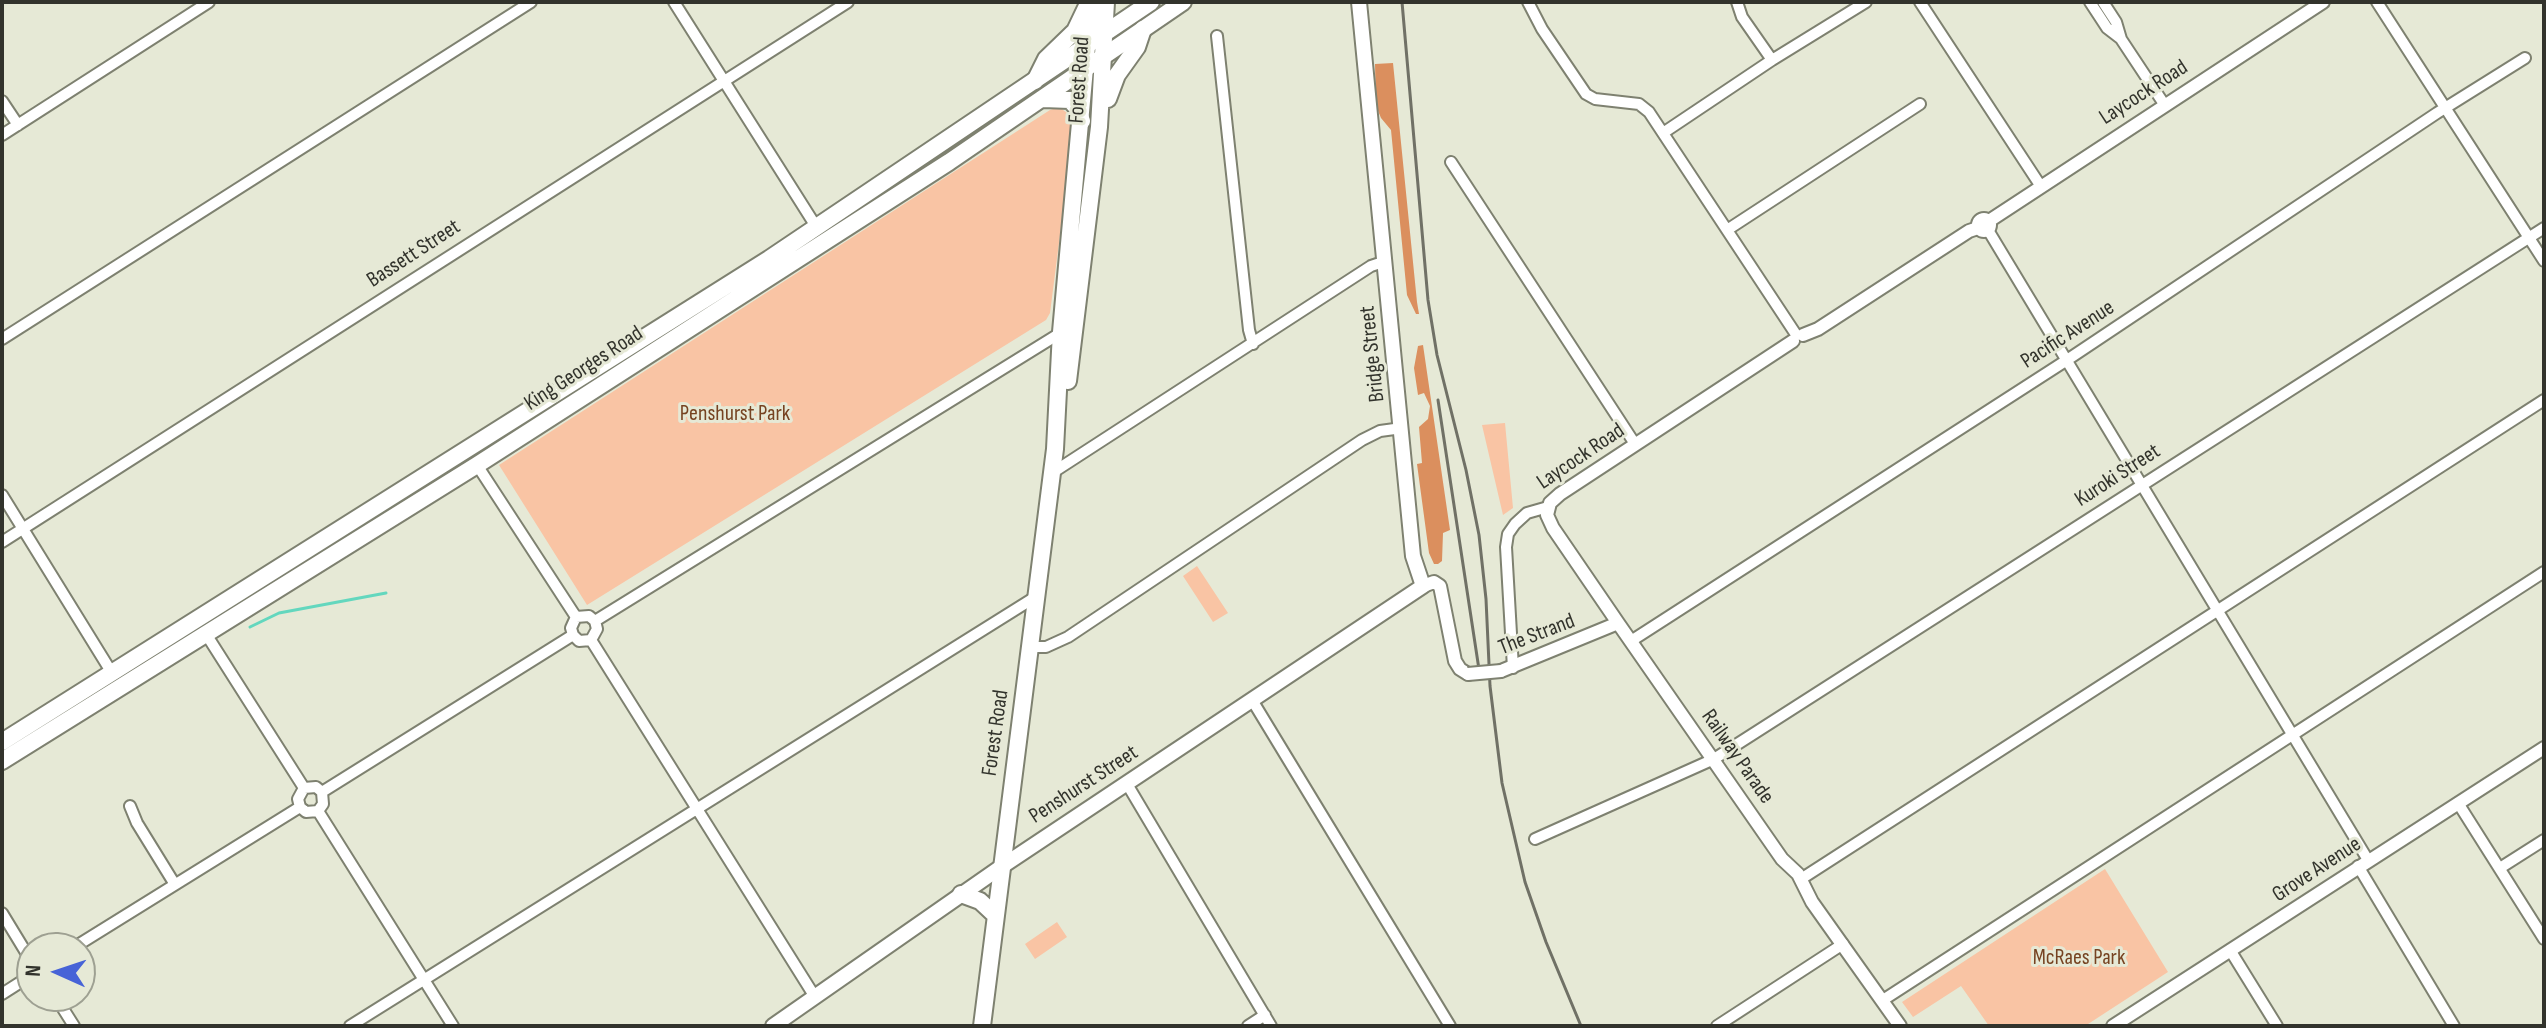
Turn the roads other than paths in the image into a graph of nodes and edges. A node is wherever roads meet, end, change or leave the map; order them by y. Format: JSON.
{"nodes":[{"id":1,"x":209,"y":2,"type":"edge"},
{"id":2,"x":531,"y":2,"type":"edge"},
{"id":3,"x":674,"y":2,"type":"edge"},
{"id":4,"x":848,"y":2,"type":"edge"},
{"id":5,"x":1090,"y":2,"type":"edge"},
{"id":6,"x":1106,"y":2,"type":"edge"},
{"id":7,"x":1121,"y":2,"type":"edge"},
{"id":8,"x":1151,"y":2,"type":"edge"},
{"id":9,"x":1183,"y":2,"type":"edge"},
{"id":10,"x":1359,"y":2,"type":"edge"},
{"id":11,"x":1528,"y":2,"type":"edge"},
{"id":12,"x":1737,"y":2,"type":"edge"},
{"id":13,"x":1866,"y":2,"type":"edge"},
{"id":14,"x":1920,"y":2,"type":"edge"},
{"id":15,"x":2090,"y":2,"type":"edge"},
{"id":16,"x":2103,"y":2,"type":"edge"},
{"id":17,"x":2323,"y":2,"type":"edge"},
{"id":18,"x":2377,"y":2,"type":"edge"},
{"id":19,"x":1143,"y":29,"type":"junction"},
{"id":20,"x":1106,"y":31,"type":"junction"},
{"id":21,"x":1217,"y":36,"type":"dead end"},
{"id":22,"x":2121,"y":39,"type":"junction"},
{"id":23,"x":1087,"y":44,"type":"junction"},
{"id":24,"x":1105,"y":54,"type":"junction"},
{"id":25,"x":2525,"y":58,"type":"dead end"},
{"id":26,"x":1772,"y":60,"type":"junction"},
{"id":27,"x":1086,"y":67,"type":"junction"},
{"id":28,"x":724,"y":81,"type":"junction"},
{"id":29,"x":1035,"y":81,"type":"junction"},
{"id":30,"x":1041,"y":99,"type":"junction"},
{"id":31,"x":2,"y":101,"type":"edge"},
{"id":32,"x":1920,"y":104,"type":"dead end"},
{"id":33,"x":2164,"y":104,"type":"junction"},
{"id":34,"x":2444,"y":108,"type":"junction"},
{"id":35,"x":1082,"y":121,"type":"junction"},
{"id":36,"x":18,"y":125,"type":"junction"},
{"id":37,"x":1099,"y":127,"type":"junction"},
{"id":38,"x":1663,"y":133,"type":"junction"},
{"id":39,"x":2,"y":135,"type":"edge"},
{"id":40,"x":1451,"y":162,"type":"dead end"},
{"id":41,"x":2040,"y":185,"type":"junction"},
{"id":42,"x":1985,"y":226,"type":"junction"},
{"id":43,"x":817,"y":228,"type":"junction"},
{"id":44,"x":2544,"y":228,"type":"edge"},
{"id":45,"x":1727,"y":230,"type":"junction"},
{"id":46,"x":2529,"y":238,"type":"junction"},
{"id":47,"x":1386,"y":261,"type":"junction"},
{"id":48,"x":2544,"y":261,"type":"edge"},
{"id":49,"x":1068,"y":331,"type":"junction"},
{"id":50,"x":1797,"y":336,"type":"junction"},
{"id":51,"x":2,"y":339,"type":"edge"},
{"id":52,"x":1253,"y":344,"type":"junction"},
{"id":53,"x":2067,"y":360,"type":"junction"},
{"id":54,"x":2544,"y":400,"type":"edge"},
{"id":55,"x":1402,"y":428,"type":"junction"},
{"id":56,"x":1635,"y":444,"type":"junction"},
{"id":57,"x":477,"y":465,"type":"junction"},
{"id":58,"x":426,"y":473,"type":"junction"},
{"id":59,"x":1052,"y":473,"type":"junction"},
{"id":60,"x":2141,"y":484,"type":"junction"},
{"id":61,"x":2,"y":495,"type":"edge"},
{"id":62,"x":1548,"y":507,"type":"junction"},
{"id":63,"x":23,"y":528,"type":"junction"},
{"id":64,"x":2,"y":542,"type":"edge"},
{"id":65,"x":2544,"y":572,"type":"edge"},
{"id":66,"x":1423,"y":586,"type":"junction"},
{"id":67,"x":1037,"y":596,"type":"junction"},
{"id":68,"x":2218,"y":610,"type":"junction"},
{"id":69,"x":576,"y":617,"type":"junction"},
{"id":70,"x":595,"y":621,"type":"junction"},
{"id":71,"x":1618,"y":623,"type":"junction"},
{"id":72,"x":206,"y":634,"type":"junction"},
{"id":73,"x":573,"y":635,"type":"junction"},
{"id":74,"x":591,"y":640,"type":"junction"},
{"id":75,"x":1631,"y":641,"type":"junction"},
{"id":76,"x":1030,"y":647,"type":"junction"},
{"id":77,"x":1507,"y":670,"type":"junction"},
{"id":78,"x":112,"y":673,"type":"junction"},
{"id":79,"x":1252,"y":700,"type":"junction"},
{"id":80,"x":2294,"y":735,"type":"junction"},
{"id":81,"x":2,"y":742,"type":"edge"},
{"id":82,"x":2544,"y":748,"type":"edge"},
{"id":83,"x":1714,"y":759,"type":"junction"},
{"id":84,"x":2,"y":761,"type":"edge"},
{"id":85,"x":1127,"y":784,"type":"junction"},
{"id":86,"x":304,"y":788,"type":"junction"},
{"id":87,"x":322,"y":792,"type":"junction"},
{"id":88,"x":2458,"y":803,"type":"junction"},
{"id":89,"x":130,"y":806,"type":"dead end"},
{"id":90,"x":300,"y":807,"type":"junction"},
{"id":91,"x":697,"y":808,"type":"junction"},
{"id":92,"x":318,"y":811,"type":"junction"},
{"id":93,"x":1535,"y":839,"type":"dead end"},
{"id":94,"x":2544,"y":840,"type":"edge"},
{"id":95,"x":2363,"y":863,"type":"junction"},
{"id":96,"x":1001,"y":867,"type":"junction"},
{"id":97,"x":2500,"y":868,"type":"junction"},
{"id":98,"x":1801,"y":879,"type":"junction"},
{"id":99,"x":174,"y":883,"type":"junction"},
{"id":100,"x":961,"y":894,"type":"junction"},
{"id":101,"x":2,"y":913,"type":"edge"},
{"id":102,"x":995,"y":915,"type":"junction"},
{"id":103,"x":96,"y":933,"type":"edge"},
{"id":104,"x":16,"y":935,"type":"edge"},
{"id":105,"x":2544,"y":939,"type":"edge"},
{"id":106,"x":1843,"y":944,"type":"junction"},
{"id":107,"x":2230,"y":950,"type":"junction"},
{"id":108,"x":424,"y":980,"type":"junction"},
{"id":109,"x":815,"y":997,"type":"junction"},
{"id":110,"x":1883,"y":1000,"type":"junction"},
{"id":111,"x":1265,"y":1015,"type":"junction"},
{"id":112,"x":350,"y":1026,"type":"edge"},
{"id":113,"x":453,"y":1026,"type":"edge"},
{"id":114,"x":773,"y":1026,"type":"edge"},
{"id":115,"x":982,"y":1026,"type":"edge"},
{"id":116,"x":1248,"y":1026,"type":"edge"},
{"id":117,"x":1271,"y":1026,"type":"edge"},
{"id":118,"x":1450,"y":1026,"type":"edge"},
{"id":119,"x":1717,"y":1026,"type":"edge"},
{"id":120,"x":1900,"y":1026,"type":"edge"},
{"id":121,"x":2113,"y":1026,"type":"edge"},
{"id":122,"x":2277,"y":1026,"type":"edge"},
{"id":123,"x":2454,"y":1026,"type":"edge"}],
"edges":[{"from":1,"to":36,"type":"street"},
{"from":2,"to":51,"type":"street"},
{"from":3,"to":28,"type":"street"},
{"from":4,"to":28,"type":"street","name":"Bassett Street"},
{"from":5,"to":23,"type":"main road","name":"Forest Road"},
{"from":5,"to":29,"type":"main road"},
{"from":6,"to":20,"type":"main road","name":"Forest Road"},
{"from":7,"to":8,"type":"main road"},
{"from":8,"to":20,"type":"main road","name":"King Georges Road"},
{"from":9,"to":19,"type":"main road","name":"King Georges Road"},
{"from":10,"to":47,"type":"main road","name":"Bridge Street"},
{"from":11,"to":38,"type":"street"},
{"from":12,"to":26,"type":"street"},
{"from":13,"to":26,"type":"street"},
{"from":14,"to":41,"type":"street"},
{"from":15,"to":22,"type":"street"},
{"from":16,"to":22,"type":"street"},
{"from":17,"to":33,"type":"street","name":"Laycock Road"},
{"from":18,"to":34,"type":"street"},
{"from":19,"to":24,"type":"main road","name":"King Georges Road"},
{"from":19,"to":37,"type":"main road"},
{"from":20,"to":23,"type":"main road","name":"King Georges Road"},
{"from":20,"to":24,"type":"main road","name":"Forest Road"},
{"from":21,"to":52,"type":"street"},
{"from":22,"to":33,"type":"street"},
{"from":23,"to":27,"type":"main road","name":"Forest Road"},
{"from":23,"to":29,"type":"main road","name":"King Georges Road"},
{"from":24,"to":27,"type":"main road","name":"King Georges Road"},
{"from":24,"to":37,"type":"main road","name":"Forest Road"},
{"from":25,"to":34,"type":"street","name":"Pacific Avenue"},
{"from":26,"to":38,"type":"street"},
{"from":27,"to":30,"type":"main road","name":"King Georges Road"},
{"from":27,"to":35,"type":"main road","name":"Forest Road"},
{"from":28,"to":43,"type":"street"},
{"from":28,"to":63,"type":"street","name":"Bassett Street"},
{"from":29,"to":43,"type":"main road","name":"King Georges Road"},
{"from":30,"to":35,"type":"main road"},
{"from":30,"to":57,"type":"main road","name":"King Georges Road"},
{"from":31,"to":36,"type":"street"},
{"from":32,"to":45,"type":"street"},
{"from":33,"to":41,"type":"street","name":"Laycock Road"},
{"from":34,"to":46,"type":"street"},
{"from":34,"to":53,"type":"street","name":"Pacific Avenue"},
{"from":35,"to":49,"type":"main road","name":"Forest Road"},
{"from":36,"to":39,"type":"street"},
{"from":37,"to":49,"type":"main road","name":"Forest Road"},
{"from":38,"to":45,"type":"street"},
{"from":40,"to":56,"type":"street"},
{"from":41,"to":42,"type":"street","name":"Laycock Road"},
{"from":42,"to":50,"type":"street","name":"Laycock Road"},
{"from":42,"to":53,"type":"street"},
{"from":43,"to":58,"type":"main road","name":"King Georges Road"},
{"from":44,"to":46,"type":"street","name":"Kuroki Street"},
{"from":45,"to":50,"type":"street"},
{"from":46,"to":48,"type":"street"},
{"from":46,"to":60,"type":"street","name":"Kuroki Street"},
{"from":47,"to":52,"type":"street"},
{"from":47,"to":55,"type":"main road","name":"Bridge Street"},
{"from":49,"to":59,"type":"main road","name":"Forest Road"},
{"from":49,"to":70,"type":"street"},
{"from":50,"to":56,"type":"street","name":"Laycock Road"},
{"from":52,"to":59,"type":"street"},
{"from":53,"to":60,"type":"street"},
{"from":53,"to":75,"type":"street","name":"Pacific Avenue"},
{"from":54,"to":68,"type":"street"},
{"from":55,"to":66,"type":"main road","name":"Bridge Street"},
{"from":55,"to":76,"type":"street"},
{"from":56,"to":62,"type":"street","name":"Laycock Road"},
{"from":57,"to":58,"type":"main road"},
{"from":57,"to":69,"type":"street"},
{"from":57,"to":72,"type":"main road","name":"King Georges Road"},
{"from":58,"to":78,"type":"main road","name":"King Georges Road"},
{"from":59,"to":67,"type":"main road","name":"Forest Road"},
{"from":60,"to":68,"type":"street"},
{"from":60,"to":83,"type":"street","name":"Kuroki Street"},
{"from":61,"to":63,"type":"street"},
{"from":62,"to":71,"type":"street","name":"Railway Parade"},
{"from":62,"to":77,"type":"street","name":"Laycock Road"},
{"from":63,"to":64,"type":"street","name":"Bassett Street"},
{"from":63,"to":78,"type":"street"},
{"from":65,"to":80,"type":"street"},
{"from":66,"to":77,"type":"street","name":"The Strand","bridge":true},
{"from":66,"to":79,"type":"main road","name":"Penshurst Street"},
{"from":67,"to":76,"type":"main road","name":"Forest Road"},
{"from":67,"to":91,"type":"street"},
{"from":68,"to":80,"type":"street"},
{"from":68,"to":98,"type":"street"},
{"from":69,"to":70,"type":"street"},
{"from":69,"to":73,"type":"street"},
{"from":70,"to":74,"type":"street"},
{"from":71,"to":75,"type":"street","name":"Railway Parade"},
{"from":71,"to":77,"type":"street","name":"The Strand"},
{"from":72,"to":84,"type":"main road","name":"King Georges Road"},
{"from":72,"to":86,"type":"street"},
{"from":73,"to":74,"type":"street"},
{"from":73,"to":87,"type":"street"},
{"from":74,"to":91,"type":"street"},
{"from":75,"to":83,"type":"street","name":"Railway Parade"},
{"from":76,"to":96,"type":"main road","name":"Forest Road"},
{"from":78,"to":81,"type":"main road","name":"King Georges Road"},
{"from":79,"to":85,"type":"main road","name":"Penshurst Street"},
{"from":79,"to":118,"type":"street"},
{"from":80,"to":95,"type":"street"},
{"from":80,"to":110,"type":"street"},
{"from":82,"to":88,"type":"street","name":"Grove Avenue"},
{"from":83,"to":93,"type":"street","name":"Kuroki Street"},
{"from":83,"to":98,"type":"street","name":"Railway Parade"},
{"from":85,"to":96,"type":"main road","name":"Penshurst Street"},
{"from":85,"to":111,"type":"street"},
{"from":86,"to":87,"type":"street"},
{"from":86,"to":90,"type":"street"},
{"from":87,"to":92,"type":"street"},
{"from":88,"to":95,"type":"street","name":"Grove Avenue"},
{"from":88,"to":97,"type":"street"},
{"from":89,"to":99,"type":"street"},
{"from":90,"to":92,"type":"street"},
{"from":90,"to":99,"type":"street"},
{"from":91,"to":108,"type":"street"},
{"from":91,"to":109,"type":"street"},
{"from":92,"to":108,"type":"street"},
{"from":94,"to":97,"type":"street"},
{"from":95,"to":107,"type":"street","name":"Grove Avenue"},
{"from":95,"to":123,"type":"street"},
{"from":96,"to":100,"type":"main road","name":"Penshurst Street"},
{"from":96,"to":102,"type":"main road","name":"Forest Road"},
{"from":97,"to":105,"type":"street"},
{"from":98,"to":106,"type":"street","name":"Railway Parade"},
{"from":99,"to":103,"type":"street"},
{"from":100,"to":102,"type":"main road"},
{"from":100,"to":109,"type":"main road","name":"Penshurst Street"},
{"from":101,"to":104,"type":"street"},
{"from":102,"to":115,"type":"main road","name":"Forest Road"},
{"from":106,"to":110,"type":"street","name":"Railway Parade"},
{"from":106,"to":119,"type":"street"},
{"from":107,"to":121,"type":"street","name":"Grove Avenue"},
{"from":107,"to":122,"type":"street"},
{"from":108,"to":112,"type":"street"},
{"from":108,"to":113,"type":"street"},
{"from":109,"to":114,"type":"main road","name":"Penshurst Street"},
{"from":110,"to":120,"type":"street","name":"Railway Parade"},
{"from":111,"to":116,"type":"street"},
{"from":111,"to":117,"type":"street"}]}
